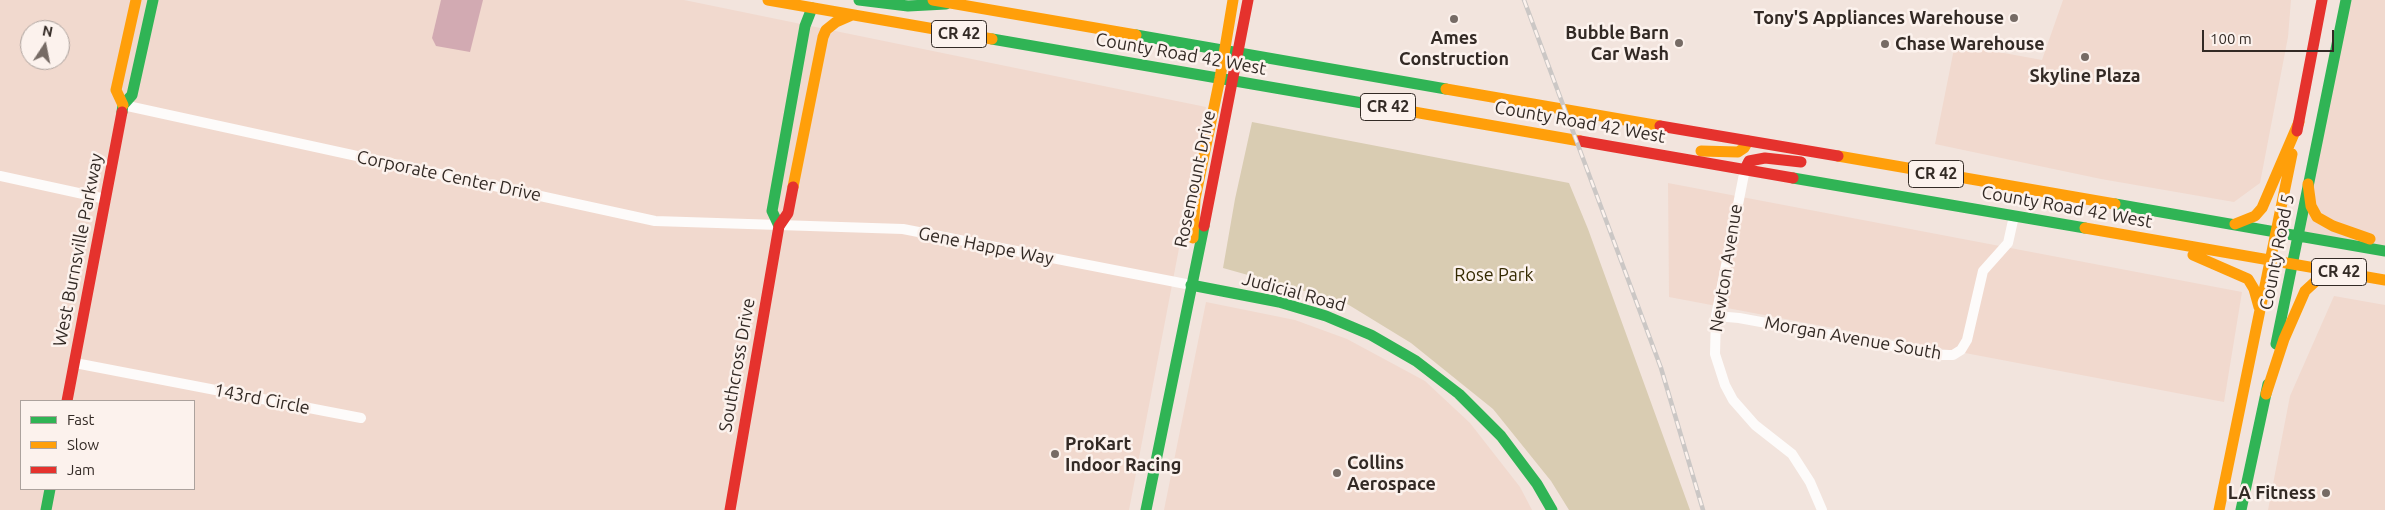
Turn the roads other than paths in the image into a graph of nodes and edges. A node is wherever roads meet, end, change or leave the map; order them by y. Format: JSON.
{"nodes":[{"id":1,"x":136,"y":0,"type":"edge"},
{"id":2,"x":153,"y":0,"type":"edge"},
{"id":3,"x":768,"y":0,"type":"edge"},
{"id":4,"x":825,"y":0,"type":"edge"},
{"id":5,"x":859,"y":0,"type":"edge"},
{"id":6,"x":933,"y":0,"type":"edge"},
{"id":7,"x":1233,"y":0,"type":"edge"},
{"id":8,"x":1248,"y":0,"type":"edge"},
{"id":9,"x":2322,"y":0,"type":"edge"},
{"id":10,"x":2346,"y":0,"type":"edge"},
{"id":11,"x":955,"y":4,"type":"junction"},
{"id":12,"x":812,"y":8,"type":"junction"},
{"id":13,"x":852,"y":15,"type":"junction"},
{"id":14,"x":1224,"y":50,"type":"junction"},
{"id":15,"x":1239,"y":52,"type":"junction"},
{"id":16,"x":1220,"y":78,"type":"junction"},
{"id":17,"x":1233,"y":81,"type":"junction"},
{"id":18,"x":123,"y":105,"type":"junction"},
{"id":19,"x":2299,"y":122,"type":"junction"},
{"id":20,"x":1748,"y":141,"type":"junction"},
{"id":21,"x":1610,"y":145,"type":"junction"},
{"id":22,"x":1745,"y":169,"type":"junction"},
{"id":23,"x":1937,"y":174,"type":"junction"},
{"id":24,"x":0,"y":176,"type":"edge"},
{"id":25,"x":2308,"y":184,"type":"junction"},
{"id":26,"x":106,"y":199,"type":"junction"},
{"id":27,"x":2014,"y":216,"type":"junction"},
{"id":28,"x":2234,"y":224,"type":"junction"},
{"id":29,"x":779,"y":226,"type":"junction"},
{"id":30,"x":2275,"y":231,"type":"junction"},
{"id":31,"x":2298,"y":236,"type":"junction"},
{"id":32,"x":2152,"y":240,"type":"junction"},
{"id":33,"x":2385,"y":245,"type":"edge"},
{"id":34,"x":2385,"y":251,"type":"edge"},
{"id":35,"x":2269,"y":260,"type":"junction"},
{"id":36,"x":2292,"y":263,"type":"junction"},
{"id":37,"x":2346,"y":273,"type":"junction"},
{"id":38,"x":2385,"y":280,"type":"edge"},
{"id":39,"x":1191,"y":284,"type":"junction"},
{"id":40,"x":2260,"y":307,"type":"junction"},
{"id":41,"x":1716,"y":316,"type":"junction"},
{"id":42,"x":75,"y":363,"type":"junction"},
{"id":43,"x":2266,"y":394,"type":"junction"},
{"id":44,"x":67,"y":400,"type":"edge"},
{"id":45,"x":361,"y":418,"type":"dead end"},
{"id":46,"x":50,"y":490,"type":"edge"},
{"id":47,"x":46,"y":510,"type":"edge"},
{"id":48,"x":730,"y":510,"type":"edge"},
{"id":49,"x":1146,"y":510,"type":"edge"},
{"id":50,"x":1552,"y":510,"type":"edge"},
{"id":51,"x":1822,"y":510,"type":"edge"},
{"id":52,"x":2220,"y":510,"type":"edge"},
{"id":53,"x":2241,"y":510,"type":"edge"}],
"edges":[{"from":1,"to":18,"type":"main road","name":"West Burnsville Parkway"},
{"from":2,"to":18,"type":"main road","name":"West Burnsville Parkway"},
{"from":3,"to":12,"type":"main road","name":"County Road 42 West","number":"CR 42"},
{"from":4,"to":12,"type":"main road"},
{"from":5,"to":11,"type":"main road"},
{"from":6,"to":11,"type":"main road","name":"County Road 42 West","number":"CR 42"},
{"from":7,"to":14,"type":"main road"},
{"from":8,"to":15,"type":"main road"},
{"from":9,"to":19,"type":"main road","name":"County Road 5"},
{"from":10,"to":25,"type":"main road","name":"County Road 5"},
{"from":11,"to":14,"type":"main road","name":"County Road 42 West","number":"CR 42"},
{"from":12,"to":13,"type":"main road","name":"County Road 42 West","number":"CR 42"},
{"from":12,"to":29,"type":"main road","name":"Southcross Drive"},
{"from":13,"to":16,"type":"main road","name":"County Road 42 West","number":"CR 42"},
{"from":13,"to":29,"type":"main road","name":"Southcross Drive"},
{"from":14,"to":15,"type":"main road","name":"County Road 42 West","number":"CR 42"},
{"from":14,"to":16,"type":"main road"},
{"from":15,"to":17,"type":"main road"},
{"from":15,"to":20,"type":"main road","name":"County Road 42 West","number":"CR 42"},
{"from":16,"to":17,"type":"main road","name":"County Road 42 West","number":"CR 42"},
{"from":16,"to":39,"type":"main road","name":"Rosemount Drive"},
{"from":17,"to":21,"type":"main road","name":"County Road 42 West","number":"CR 42"},
{"from":17,"to":39,"type":"main road","name":"Rosemount Drive"},
{"from":18,"to":26,"type":"main road","name":"West Burnsville Parkway"},
{"from":18,"to":29,"type":"street","name":"Corporate Center Drive"},
{"from":19,"to":28,"type":"main road"},
{"from":19,"to":30,"type":"main road","name":"County Road 5"},
{"from":20,"to":21,"type":"main road"},
{"from":20,"to":23,"type":"main road","name":"County Road 42 West","number":"CR 42"},
{"from":21,"to":22,"type":"main road","name":"County Road 42 West","number":"CR 42"},
{"from":22,"to":23,"type":"main road"},
{"from":22,"to":27,"type":"main road","name":"County Road 42 West","number":"CR 42"},
{"from":22,"to":41,"type":"street","name":"Newton Avenue"},
{"from":23,"to":28,"type":"main road","name":"County Road 42 West","number":"CR 42"},
{"from":24,"to":26,"type":"street"},
{"from":25,"to":31,"type":"main road","name":"County Road 5"},
{"from":25,"to":33,"type":"main road"},
{"from":26,"to":42,"type":"main road","name":"West Burnsville Parkway"},
{"from":27,"to":32,"type":"main road","name":"County Road 42 West","number":"CR 42"},
{"from":27,"to":41,"type":"street","name":"Morgan Avenue South"},
{"from":28,"to":30,"type":"main road","name":"County Road 42 West","number":"CR 42"},
{"from":29,"to":39,"type":"street","name":"Gene Happe Way"},
{"from":29,"to":48,"type":"main road","name":"Southcross Drive"},
{"from":30,"to":31,"type":"main road","name":"County Road 42 West","number":"CR 42"},
{"from":30,"to":35,"type":"main road","name":"County Road 5"},
{"from":31,"to":34,"type":"main road","name":"County Road 42 West","number":"CR 42"},
{"from":31,"to":36,"type":"main road","name":"County Road 5"},
{"from":32,"to":35,"type":"main road","name":"County Road 42 West","number":"CR 42"},
{"from":32,"to":40,"type":"main road"},
{"from":35,"to":36,"type":"main road","name":"County Road 42 West","number":"CR 42"},
{"from":35,"to":40,"type":"main road","name":"County Road 5"},
{"from":36,"to":37,"type":"main road","name":"County Road 42 West","number":"CR 42"},
{"from":36,"to":43,"type":"main road","name":"County Road 5"},
{"from":37,"to":38,"type":"main road","name":"County Road 42 West","number":"CR 42"},
{"from":37,"to":43,"type":"main road"},
{"from":39,"to":49,"type":"main road","name":"Rosemount Drive"},
{"from":39,"to":50,"type":"main road","name":"Judicial Road"},
{"from":40,"to":52,"type":"main road","name":"County Road 5"},
{"from":41,"to":51,"type":"street","name":"Newton Avenue"},
{"from":42,"to":44,"type":"main road","name":"West Burnsville Parkway"},
{"from":42,"to":45,"type":"street","name":"143rd Circle"},
{"from":43,"to":53,"type":"main road","name":"County Road 5"},
{"from":46,"to":47,"type":"main road"}]}
